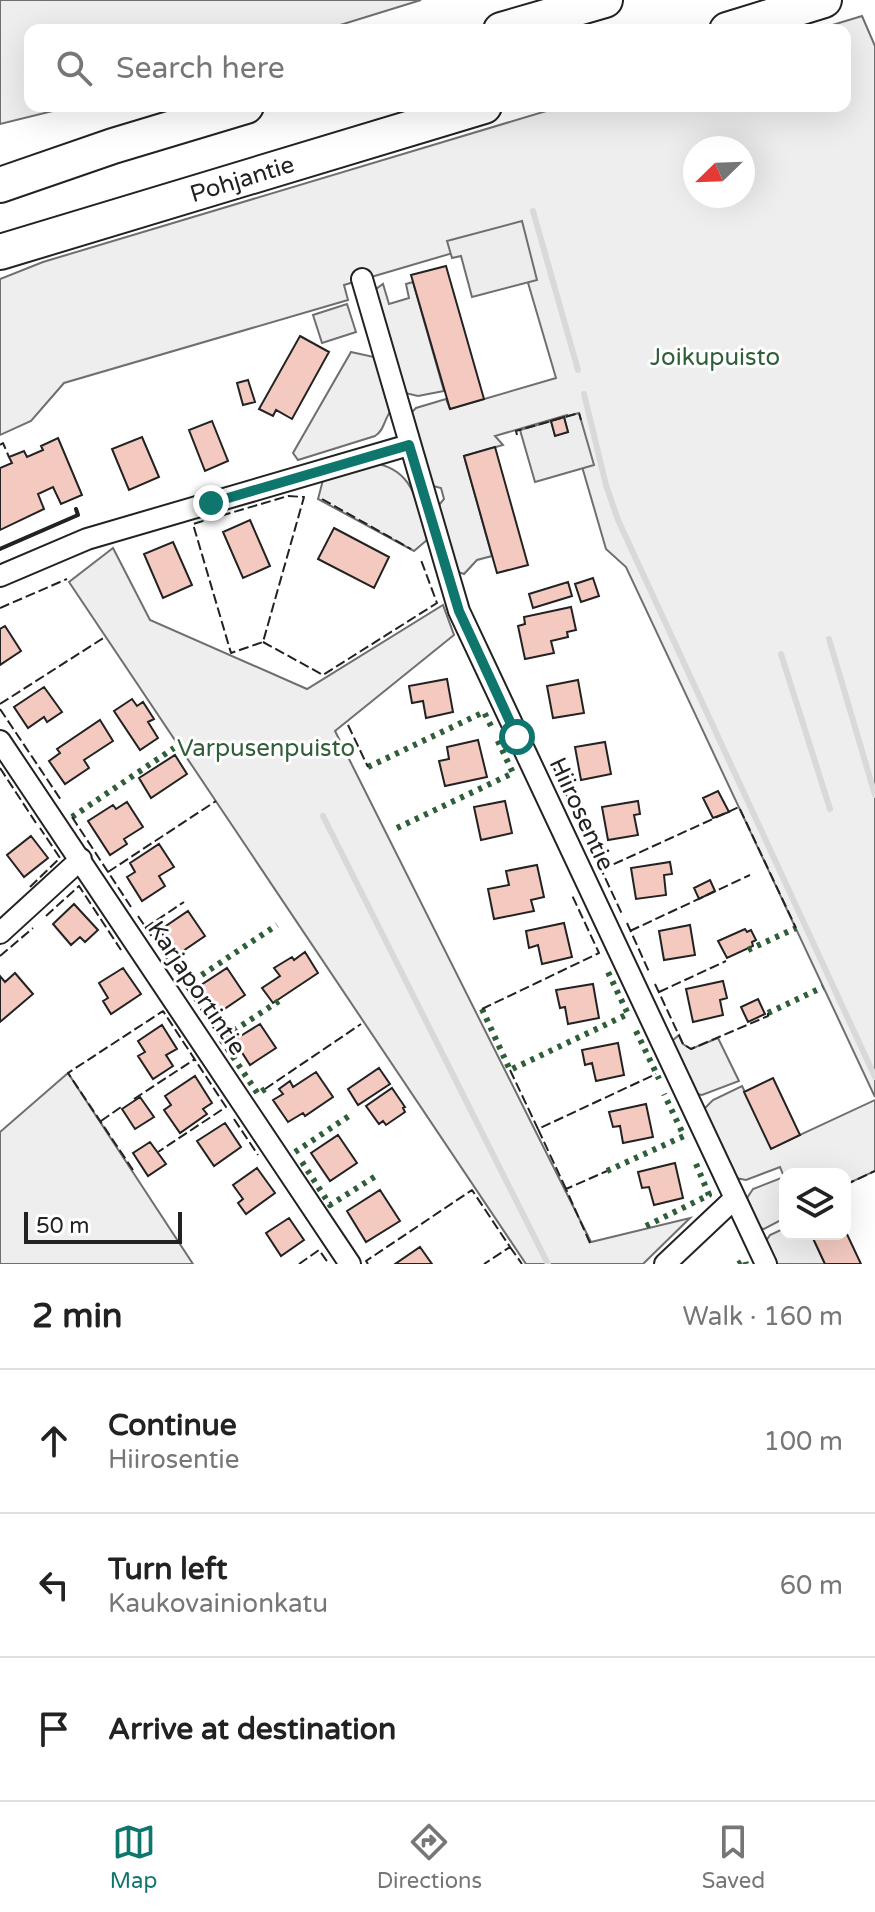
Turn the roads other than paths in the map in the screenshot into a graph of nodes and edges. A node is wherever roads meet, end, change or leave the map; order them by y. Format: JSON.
{"nodes":[{"id":1,"x":605,"y":0,"type":"edge"},
{"id":2,"x":820,"y":1,"type":"edge"},
{"id":3,"x":522,"y":24,"type":"edge"},
{"id":4,"x":746,"y":24,"type":"edge"},
{"id":5,"x":226,"y":112,"type":"edge"},
{"id":6,"x":464,"y":112,"type":"edge"},
{"id":7,"x":113,"y":146,"type":"junction"},
{"id":8,"x":0,"y":168,"type":"edge"},
{"id":9,"x":0,"y":185,"type":"edge"},
{"id":10,"x":0,"y":254,"type":"edge"},
{"id":11,"x":362,"y":279,"type":"dead end"},
{"id":12,"x":409,"y":445,"type":"junction"},
{"id":13,"x":0,"y":576,"type":"edge"},
{"id":14,"x":0,"y":741,"type":"edge"},
{"id":15,"x":81,"y":859,"type":"junction"},
{"id":16,"x":0,"y":933,"type":"edge"},
{"id":17,"x":734,"y":1199,"type":"junction"},
{"id":18,"x":350,"y":1264,"type":"edge"},
{"id":19,"x":665,"y":1264,"type":"edge"},
{"id":20,"x":766,"y":1264,"type":"edge"}],
"edges":[{"from":1,"to":3,"type":"highway"},
{"from":2,"to":4,"type":"highway"},
{"from":5,"to":7,"type":"highway"},
{"from":6,"to":10,"type":"highway","name":"Pohjantie"},
{"from":7,"to":8,"type":"highway"},
{"from":7,"to":9,"type":"highway"},
{"from":11,"to":12,"type":"street","name":"Hiirosentie"},
{"from":12,"to":13,"type":"street"},
{"from":12,"to":17,"type":"street","name":"Hiirosentie"},
{"from":14,"to":15,"type":"street","name":"Karjaportintie"},
{"from":15,"to":16,"type":"street"},
{"from":15,"to":18,"type":"street","name":"Karjaportintie"},
{"from":17,"to":19,"type":"street"},
{"from":17,"to":20,"type":"street","name":"Hiirosentie"}]}
